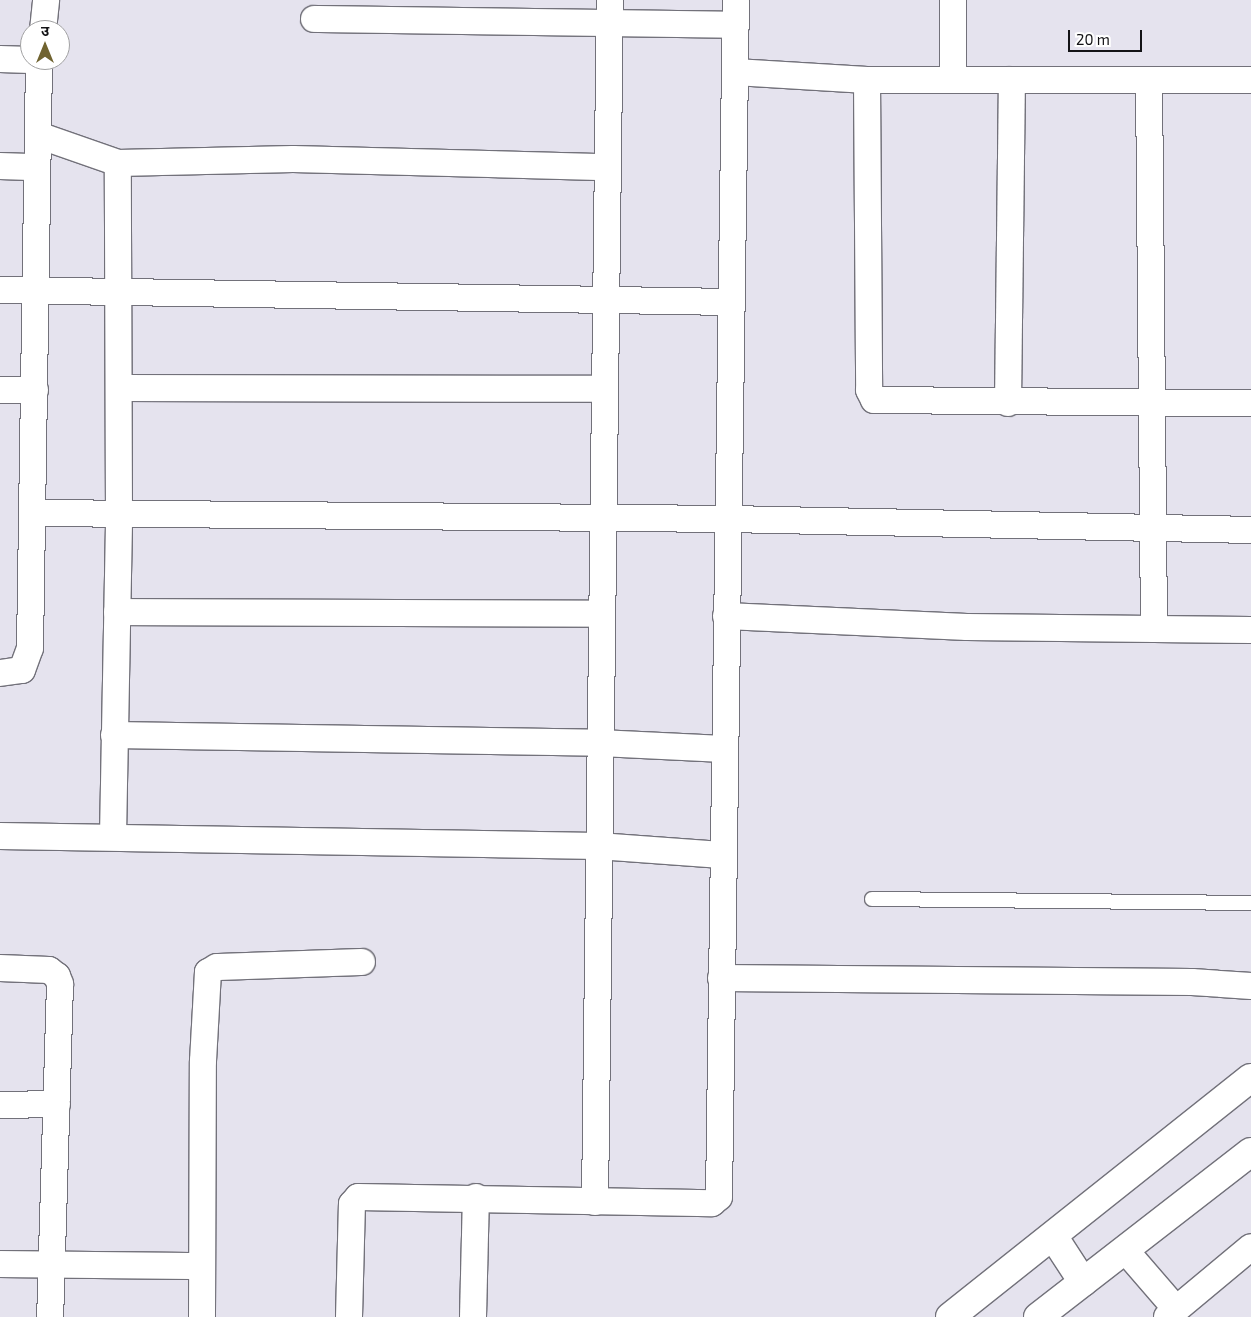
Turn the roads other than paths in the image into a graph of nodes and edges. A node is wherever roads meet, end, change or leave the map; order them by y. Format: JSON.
{"nodes":[{"id":1,"x":46,"y":0,"type":"edge"},
{"id":2,"x":953,"y":0,"type":"edge"},
{"id":3,"x":610,"y":12,"type":"edge"},
{"id":4,"x":736,"y":12,"type":"edge"},
{"id":5,"x":314,"y":19,"type":"dead end"},
{"id":6,"x":44,"y":20,"type":"edge"},
{"id":7,"x":0,"y":59,"type":"edge"},
{"id":8,"x":20,"y":60,"type":"edge"},
{"id":9,"x":39,"y":70,"type":"edge"},
{"id":10,"x":735,"y":72,"type":"junction"},
{"id":11,"x":867,"y":80,"type":"junction"},
{"id":12,"x":953,"y":80,"type":"junction"},
{"id":13,"x":1012,"y":80,"type":"junction"},
{"id":14,"x":1149,"y":80,"type":"junction"},
{"id":15,"x":1251,"y":80,"type":"edge"},
{"id":16,"x":38,"y":135,"type":"junction"},
{"id":17,"x":118,"y":163,"type":"junction"},
{"id":18,"x":0,"y":166,"type":"edge"},
{"id":19,"x":607,"y":166,"type":"junction"},
{"id":20,"x":37,"y":167,"type":"junction"},
{"id":21,"x":0,"y":290,"type":"edge"},
{"id":22,"x":36,"y":291,"type":"junction"},
{"id":23,"x":119,"y":293,"type":"junction"},
{"id":24,"x":605,"y":298,"type":"junction"},
{"id":25,"x":731,"y":302,"type":"junction"},
{"id":26,"x":119,"y":388,"type":"junction"},
{"id":27,"x":604,"y":389,"type":"junction"},
{"id":28,"x":0,"y":390,"type":"edge"},
{"id":29,"x":35,"y":390,"type":"junction"},
{"id":30,"x":1251,"y":402,"type":"edge"},
{"id":31,"x":1008,"y":403,"type":"junction"},
{"id":32,"x":1152,"y":404,"type":"junction"},
{"id":33,"x":33,"y":513,"type":"junction"},
{"id":34,"x":119,"y":514,"type":"junction"},
{"id":35,"x":602,"y":518,"type":"junction"},
{"id":36,"x":728,"y":520,"type":"junction"},
{"id":37,"x":1153,"y":529,"type":"junction"},
{"id":38,"x":1251,"y":530,"type":"edge"},
{"id":39,"x":116,"y":612,"type":"junction"},
{"id":40,"x":602,"y":614,"type":"junction"},
{"id":41,"x":726,"y":616,"type":"junction"},
{"id":42,"x":1154,"y":629,"type":"junction"},
{"id":43,"x":1251,"y":630,"type":"edge"},
{"id":44,"x":0,"y":673,"type":"edge"},
{"id":45,"x":114,"y":735,"type":"junction"},
{"id":46,"x":600,"y":743,"type":"junction"},
{"id":47,"x":724,"y":749,"type":"junction"},
{"id":48,"x":0,"y":836,"type":"edge"},
{"id":49,"x":113,"y":836,"type":"junction"},
{"id":50,"x":598,"y":846,"type":"junction"},
{"id":51,"x":722,"y":855,"type":"junction"},
{"id":52,"x":872,"y":899,"type":"dead end"},
{"id":53,"x":1251,"y":904,"type":"edge"},
{"id":54,"x":362,"y":962,"type":"dead end"},
{"id":55,"x":0,"y":968,"type":"edge"},
{"id":56,"x":721,"y":978,"type":"junction"},
{"id":57,"x":1251,"y":986,"type":"edge"},
{"id":58,"x":1251,"y":1078,"type":"edge"},
{"id":59,"x":57,"y":1104,"type":"junction"},
{"id":60,"x":0,"y":1105,"type":"edge"},
{"id":61,"x":1251,"y":1152,"type":"edge"},
{"id":62,"x":476,"y":1197,"type":"junction"},
{"id":63,"x":595,"y":1202,"type":"junction"},
{"id":64,"x":1053,"y":1236,"type":"junction"},
{"id":65,"x":1251,"y":1247,"type":"edge"},
{"id":66,"x":1125,"y":1250,"type":"junction"},
{"id":67,"x":0,"y":1264,"type":"edge"},
{"id":68,"x":51,"y":1265,"type":"junction"},
{"id":69,"x":201,"y":1266,"type":"junction"},
{"id":70,"x":1084,"y":1282,"type":"junction"},
{"id":71,"x":1172,"y":1313,"type":"edge"},
{"id":72,"x":50,"y":1317,"type":"edge"},
{"id":73,"x":202,"y":1317,"type":"edge"},
{"id":74,"x":350,"y":1317,"type":"edge"},
{"id":75,"x":472,"y":1317,"type":"edge"},
{"id":76,"x":950,"y":1317,"type":"edge"},
{"id":77,"x":1038,"y":1317,"type":"edge"}],
"edges":[{"from":1,"to":6,"type":"street"},
{"from":2,"to":12,"type":"street"},
{"from":3,"to":4,"type":"street"},
{"from":3,"to":5,"type":"street"},
{"from":3,"to":19,"type":"street"},
{"from":4,"to":10,"type":"street"},
{"from":7,"to":8,"type":"street"},
{"from":9,"to":16,"type":"street"},
{"from":10,"to":11,"type":"street"},
{"from":10,"to":25,"type":"street"},
{"from":11,"to":12,"type":"street"},
{"from":11,"to":31,"type":"street"},
{"from":12,"to":13,"type":"street"},
{"from":13,"to":14,"type":"street"},
{"from":13,"to":31,"type":"street"},
{"from":14,"to":15,"type":"street"},
{"from":14,"to":32,"type":"street"},
{"from":16,"to":17,"type":"street"},
{"from":16,"to":20,"type":"street"},
{"from":17,"to":19,"type":"street"},
{"from":17,"to":23,"type":"street"},
{"from":18,"to":20,"type":"street"},
{"from":19,"to":24,"type":"street"},
{"from":20,"to":22,"type":"street"},
{"from":21,"to":22,"type":"street"},
{"from":22,"to":23,"type":"street"},
{"from":22,"to":29,"type":"street"},
{"from":23,"to":24,"type":"street"},
{"from":23,"to":26,"type":"street"},
{"from":24,"to":25,"type":"street"},
{"from":24,"to":27,"type":"street"},
{"from":25,"to":36,"type":"street"},
{"from":26,"to":27,"type":"street"},
{"from":26,"to":34,"type":"street"},
{"from":27,"to":35,"type":"street"},
{"from":28,"to":29,"type":"street"},
{"from":29,"to":33,"type":"street"},
{"from":30,"to":32,"type":"street"},
{"from":31,"to":32,"type":"street"},
{"from":32,"to":37,"type":"street"},
{"from":33,"to":34,"type":"street"},
{"from":33,"to":44,"type":"street"},
{"from":34,"to":35,"type":"street"},
{"from":34,"to":39,"type":"street"},
{"from":35,"to":36,"type":"street"},
{"from":35,"to":40,"type":"street"},
{"from":36,"to":37,"type":"street"},
{"from":36,"to":41,"type":"street"},
{"from":37,"to":38,"type":"street"},
{"from":37,"to":42,"type":"street"},
{"from":39,"to":40,"type":"street"},
{"from":39,"to":45,"type":"street"},
{"from":40,"to":46,"type":"street"},
{"from":41,"to":42,"type":"street"},
{"from":41,"to":47,"type":"street"},
{"from":42,"to":43,"type":"street"},
{"from":45,"to":46,"type":"street"},
{"from":45,"to":49,"type":"street"},
{"from":46,"to":47,"type":"street"},
{"from":46,"to":50,"type":"street"},
{"from":47,"to":51,"type":"street"},
{"from":48,"to":49,"type":"street"},
{"from":49,"to":50,"type":"street"},
{"from":50,"to":51,"type":"street"},
{"from":50,"to":63,"type":"street"},
{"from":51,"to":56,"type":"street"},
{"from":52,"to":53,"type":"lane"},
{"from":54,"to":69,"type":"street"},
{"from":55,"to":59,"type":"street"},
{"from":56,"to":57,"type":"street"},
{"from":56,"to":63,"type":"street"},
{"from":58,"to":64,"type":"street"},
{"from":59,"to":60,"type":"street"},
{"from":59,"to":68,"type":"street"},
{"from":61,"to":66,"type":"street"},
{"from":62,"to":63,"type":"street"},
{"from":62,"to":74,"type":"street"},
{"from":62,"to":75,"type":"street"},
{"from":64,"to":70,"type":"street"},
{"from":64,"to":76,"type":"street"},
{"from":65,"to":71,"type":"street"},
{"from":66,"to":70,"type":"street"},
{"from":66,"to":71,"type":"street"},
{"from":67,"to":68,"type":"street"},
{"from":68,"to":69,"type":"street"},
{"from":68,"to":72,"type":"street"},
{"from":69,"to":73,"type":"street"},
{"from":70,"to":77,"type":"street"}]}
